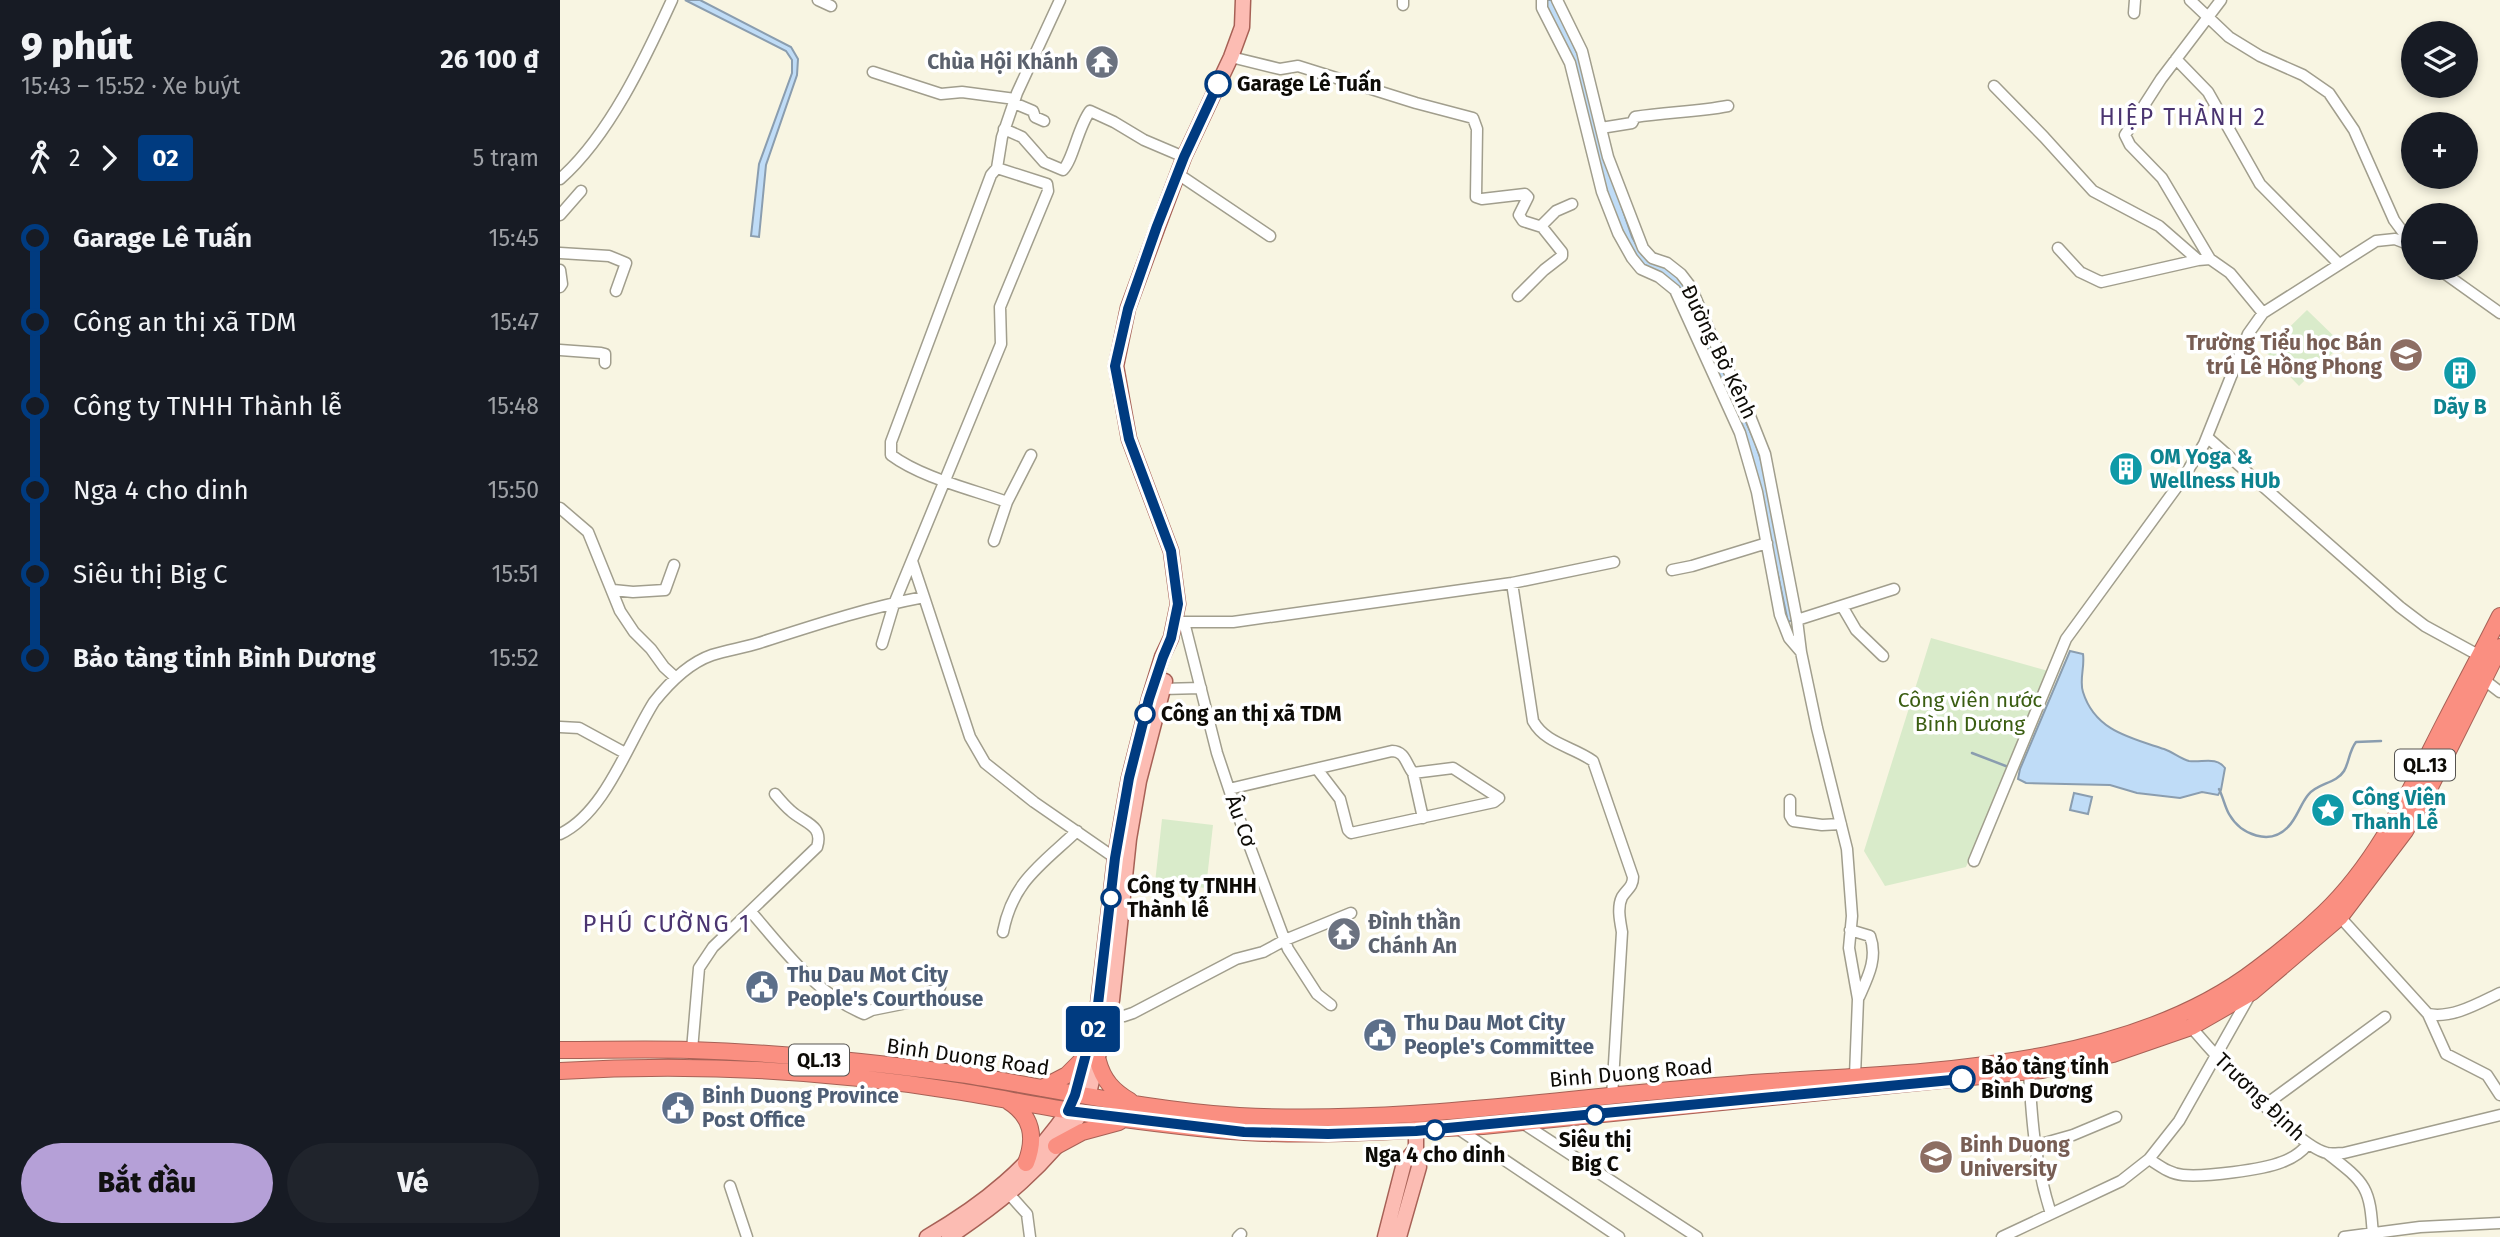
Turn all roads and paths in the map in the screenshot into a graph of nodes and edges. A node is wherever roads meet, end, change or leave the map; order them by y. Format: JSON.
{"nodes":[{"id":1,"x":672,"y":0,"type":"edge"},
{"id":2,"x":818,"y":0,"type":"edge"},
{"id":3,"x":1060,"y":0,"type":"edge"},
{"id":4,"x":1243,"y":0,"type":"edge"},
{"id":5,"x":1542,"y":0,"type":"edge"},
{"id":6,"x":1557,"y":0,"type":"edge"},
{"id":7,"x":2135,"y":0,"type":"edge"},
{"id":8,"x":2190,"y":0,"type":"edge"},
{"id":9,"x":2221,"y":0,"type":"edge"},
{"id":10,"x":831,"y":6,"type":"dead end"},
{"id":11,"x":2134,"y":13,"type":"dead end"},
{"id":12,"x":2208,"y":18,"type":"junction"},
{"id":13,"x":1231,"y":57,"type":"junction"},
{"id":14,"x":2176,"y":59,"type":"junction"},
{"id":15,"x":873,"y":72,"type":"dead end"},
{"id":16,"x":1994,"y":86,"type":"dead end"},
{"id":17,"x":1015,"y":101,"type":"junction"},
{"id":18,"x":1728,"y":106,"type":"dead end"},
{"id":19,"x":1044,"y":121,"type":"dead end"},
{"id":20,"x":1601,"y":128,"type":"junction"},
{"id":21,"x":1004,"y":130,"type":"junction"},
{"id":22,"x":1184,"y":157,"type":"junction"},
{"id":23,"x":998,"y":168,"type":"junction"},
{"id":24,"x":1178,"y":174,"type":"junction"},
{"id":25,"x":560,"y":179,"type":"edge"},
{"id":26,"x":581,"y":191,"type":"dead end"},
{"id":27,"x":1572,"y":204,"type":"dead end"},
{"id":28,"x":560,"y":215,"type":"edge"},
{"id":29,"x":1541,"y":226,"type":"junction"},
{"id":30,"x":2401,"y":230,"type":"edge"},
{"id":31,"x":1270,"y":236,"type":"dead end"},
{"id":32,"x":2401,"y":241,"type":"edge"},
{"id":33,"x":2058,"y":248,"type":"dead end"},
{"id":34,"x":560,"y":253,"type":"edge"},
{"id":35,"x":2210,"y":259,"type":"junction"},
{"id":36,"x":2198,"y":260,"type":"junction"},
{"id":37,"x":2339,"y":264,"type":"junction"},
{"id":38,"x":560,"y":270,"type":"edge"},
{"id":39,"x":2454,"y":280,"type":"edge"},
{"id":40,"x":560,"y":287,"type":"edge"},
{"id":41,"x":616,"y":291,"type":"dead end"},
{"id":42,"x":1518,"y":296,"type":"dead end"},
{"id":43,"x":2263,"y":313,"type":"junction"},
{"id":44,"x":2500,"y":313,"type":"edge"},
{"id":45,"x":560,"y":350,"type":"edge"},
{"id":46,"x":606,"y":363,"type":"dead end"},
{"id":47,"x":2207,"y":437,"type":"junction"},
{"id":48,"x":1031,"y":455,"type":"dead end"},
{"id":49,"x":946,"y":481,"type":"junction"},
{"id":50,"x":1007,"y":502,"type":"junction"},
{"id":51,"x":560,"y":508,"type":"edge"},
{"id":52,"x":994,"y":541,"type":"dead end"},
{"id":53,"x":1767,"y":543,"type":"junction"},
{"id":54,"x":912,"y":561,"type":"junction"},
{"id":55,"x":1614,"y":562,"type":"dead end"},
{"id":56,"x":674,"y":565,"type":"dead end"},
{"id":57,"x":1672,"y":570,"type":"dead end"},
{"id":58,"x":1511,"y":583,"type":"junction"},
{"id":59,"x":1894,"y":589,"type":"dead end"},
{"id":60,"x":613,"y":590,"type":"junction"},
{"id":61,"x":924,"y":597,"type":"junction"},
{"id":62,"x":894,"y":604,"type":"junction"},
{"id":63,"x":1842,"y":606,"type":"junction"},
{"id":64,"x":2500,"y":616,"type":"edge"},
{"id":65,"x":1797,"y":620,"type":"junction"},
{"id":66,"x":1180,"y":622,"type":"junction"},
{"id":67,"x":1171,"y":638,"type":"junction"},
{"id":68,"x":882,"y":644,"type":"dead end"},
{"id":69,"x":2500,"y":647,"type":"edge"},
{"id":70,"x":1801,"y":652,"type":"junction"},
{"id":71,"x":1883,"y":656,"type":"dead end"},
{"id":72,"x":2480,"y":656,"type":"junction"},
{"id":73,"x":676,"y":678,"type":"junction"},
{"id":74,"x":2483,"y":679,"type":"junction"},
{"id":75,"x":1201,"y":688,"type":"junction"},
{"id":76,"x":1162,"y":689,"type":"junction"},
{"id":77,"x":2500,"y":692,"type":"edge"},
{"id":78,"x":560,"y":727,"type":"edge"},
{"id":79,"x":1146,"y":730,"type":"junction"},
{"id":80,"x":625,"y":753,"type":"junction"},
{"id":81,"x":1317,"y":769,"type":"junction"},
{"id":82,"x":1413,"y":773,"type":"junction"},
{"id":83,"x":1229,"y":789,"type":"junction"},
{"id":84,"x":775,"y":794,"type":"dead end"},
{"id":85,"x":1790,"y":800,"type":"dead end"},
{"id":86,"x":1423,"y":817,"type":"junction"},
{"id":87,"x":1841,"y":824,"type":"junction"},
{"id":88,"x":1077,"y":831,"type":"junction"},
{"id":89,"x":560,"y":834,"type":"edge"},
{"id":90,"x":1121,"y":860,"type":"junction"},
{"id":91,"x":1974,"y":860,"type":"dead end"},
{"id":92,"x":751,"y":913,"type":"junction"},
{"id":93,"x":1352,"y":913,"type":"dead end"},
{"id":94,"x":2340,"y":917,"type":"junction"},
{"id":95,"x":1115,"y":922,"type":"junction"},
{"id":96,"x":1850,"y":930,"type":"junction"},
{"id":97,"x":1003,"y":932,"type":"dead end"},
{"id":98,"x":1285,"y":940,"type":"junction"},
{"id":99,"x":940,"y":987,"type":"dead end"},
{"id":100,"x":2252,"y":992,"type":"junction"},
{"id":101,"x":2500,"y":993,"type":"edge"},
{"id":102,"x":1858,"y":999,"type":"junction"},
{"id":103,"x":1331,"y":1005,"type":"dead end"},
{"id":104,"x":2184,"y":1012,"type":"junction"},
{"id":105,"x":2428,"y":1014,"type":"junction"},
{"id":106,"x":1109,"y":1016,"type":"junction"},
{"id":107,"x":2385,"y":1017,"type":"dead end"},
{"id":108,"x":2192,"y":1027,"type":"junction"},
{"id":109,"x":560,"y":1050,"type":"edge"},
{"id":110,"x":692,"y":1050,"type":"junction"},
{"id":111,"x":2217,"y":1057,"type":"junction"},
{"id":112,"x":1091,"y":1059,"type":"junction"},
{"id":113,"x":692,"y":1068,"type":"junction"},
{"id":114,"x":560,"y":1071,"type":"edge"},
{"id":115,"x":2029,"y":1072,"type":"junction"},
{"id":116,"x":1855,"y":1076,"type":"junction"},
{"id":117,"x":1039,"y":1088,"type":"junction"},
{"id":118,"x":2500,"y":1095,"type":"edge"},
{"id":119,"x":1081,"y":1096,"type":"junction"},
{"id":120,"x":1612,"y":1097,"type":"junction"},
{"id":121,"x":1006,"y":1100,"type":"junction"},
{"id":122,"x":2265,"y":1105,"type":"junction"},
{"id":123,"x":1075,"y":1112,"type":"junction"},
{"id":124,"x":1137,"y":1112,"type":"junction"},
{"id":125,"x":1415,"y":1114,"type":"junction"},
{"id":126,"x":2500,"y":1115,"type":"edge"},
{"id":127,"x":2116,"y":1117,"type":"dead end"},
{"id":128,"x":1521,"y":1122,"type":"junction"},
{"id":129,"x":1457,"y":1128,"type":"junction"},
{"id":130,"x":1416,"y":1131,"type":"junction"},
{"id":131,"x":2308,"y":1144,"type":"junction"},
{"id":132,"x":1056,"y":1146,"type":"junction"},
{"id":133,"x":2035,"y":1146,"type":"junction"},
{"id":134,"x":1416,"y":1149,"type":"junction"},
{"id":135,"x":2328,"y":1153,"type":"junction"},
{"id":136,"x":2149,"y":1159,"type":"junction"},
{"id":137,"x":1026,"y":1163,"type":"junction"},
{"id":138,"x":730,"y":1186,"type":"dead end"},
{"id":139,"x":1009,"y":1194,"type":"junction"},
{"id":140,"x":2051,"y":1214,"type":"junction"},
{"id":141,"x":2500,"y":1223,"type":"edge"},
{"id":142,"x":939,"y":1235,"type":"edge"},
{"id":143,"x":2373,"y":1235,"type":"edge"},
{"id":144,"x":747,"y":1237,"type":"edge"},
{"id":145,"x":1030,"y":1237,"type":"edge"},
{"id":146,"x":1385,"y":1237,"type":"edge"},
{"id":147,"x":1399,"y":1237,"type":"edge"},
{"id":148,"x":1619,"y":1237,"type":"edge"},
{"id":149,"x":1697,"y":1237,"type":"edge"},
{"id":150,"x":2002,"y":1237,"type":"edge"},
{"id":151,"x":2344,"y":1237,"type":"edge"}],
"edges":[{"from":1,"to":25,"type":"street"},
{"from":2,"to":10,"type":"street"},
{"from":3,"to":17,"type":"street"},
{"from":4,"to":13,"type":"main road"},
{"from":5,"to":53,"type":"street"},
{"from":6,"to":20,"type":"street","name":"Đường Bờ Kênh"},
{"from":7,"to":11,"type":"street"},
{"from":8,"to":12,"type":"street"},
{"from":9,"to":12,"type":"street"},
{"from":12,"to":14,"type":"street"},
{"from":12,"to":30,"type":"street"},
{"from":13,"to":22,"type":"main road"},
{"from":13,"to":29,"type":"street"},
{"from":14,"to":35,"type":"street"},
{"from":14,"to":37,"type":"street"},
{"from":15,"to":17,"type":"street"},
{"from":16,"to":36,"type":"street"},
{"from":17,"to":19,"type":"street"},
{"from":17,"to":21,"type":"street"},
{"from":18,"to":20,"type":"street"},
{"from":20,"to":65,"type":"street","name":"Đường Bờ Kênh"},
{"from":21,"to":22,"type":"street"},
{"from":21,"to":23,"type":"street"},
{"from":22,"to":24,"type":"main road"},
{"from":23,"to":49,"type":"street"},
{"from":23,"to":49,"type":"street"},
{"from":24,"to":31,"type":"street"},
{"from":24,"to":66,"type":"main road"},
{"from":26,"to":28,"type":"street"},
{"from":27,"to":29,"type":"street"},
{"from":29,"to":42,"type":"street"},
{"from":32,"to":37,"type":"street"},
{"from":33,"to":36,"type":"street"},
{"from":34,"to":41,"type":"street"},
{"from":35,"to":36,"type":"street"},
{"from":35,"to":43,"type":"street"},
{"from":37,"to":43,"type":"street"},
{"from":38,"to":40,"type":"street"},
{"from":39,"to":44,"type":"street"},
{"from":43,"to":47,"type":"street"},
{"from":45,"to":46,"type":"street"},
{"from":47,"to":72,"type":"street"},
{"from":47,"to":91,"type":"street"},
{"from":48,"to":50,"type":"street"},
{"from":49,"to":50,"type":"street"},
{"from":49,"to":54,"type":"street"},
{"from":50,"to":52,"type":"street"},
{"from":51,"to":60,"type":"street"},
{"from":53,"to":57,"type":"street"},
{"from":53,"to":70,"type":"street"},
{"from":54,"to":61,"type":"street"},
{"from":54,"to":62,"type":"street"},
{"from":55,"to":58,"type":"street"},
{"from":56,"to":60,"type":"street"},
{"from":58,"to":66,"type":"street"},
{"from":58,"to":120,"type":"street"},
{"from":59,"to":63,"type":"street"},
{"from":60,"to":73,"type":"street"},
{"from":61,"to":62,"type":"street"},
{"from":61,"to":88,"type":"street"},
{"from":62,"to":68,"type":"street"},
{"from":62,"to":73,"type":"street"},
{"from":63,"to":65,"type":"street"},
{"from":63,"to":71,"type":"street"},
{"from":64,"to":72,"type":"highway","name":"Binh Duong Road","number":"QL.13"},
{"from":65,"to":70,"type":"street","name":"Đường Bờ Kênh"},
{"from":66,"to":67,"type":"main road"},
{"from":66,"to":75,"type":"street","name":"Âu Cơ"},
{"from":67,"to":76,"type":"main road"},
{"from":67,"to":79,"type":"main road"},
{"from":69,"to":74,"type":"highway","name":"Binh Duong Road","number":"QL.13"},
{"from":70,"to":87,"type":"street","name":"Đường Bờ Kênh"},
{"from":72,"to":104,"type":"highway","name":"Binh Duong Road","number":"QL.13"},
{"from":73,"to":80,"type":"street"},
{"from":74,"to":77,"type":"street"},
{"from":74,"to":94,"type":"highway","name":"Binh Duong Road","number":"QL.13"},
{"from":75,"to":76,"type":"street"},
{"from":75,"to":83,"type":"street","name":"Âu Cơ"},
{"from":76,"to":79,"type":"main road"},
{"from":78,"to":80,"type":"street"},
{"from":79,"to":90,"type":"main road"},
{"from":80,"to":89,"type":"street"},
{"from":81,"to":82,"type":"street"},
{"from":81,"to":83,"type":"street"},
{"from":81,"to":86,"type":"street"},
{"from":82,"to":86,"type":"street"},
{"from":82,"to":86,"type":"street"},
{"from":83,"to":98,"type":"street","name":"Âu Cơ"},
{"from":84,"to":92,"type":"street"},
{"from":85,"to":87,"type":"street"},
{"from":87,"to":96,"type":"street","name":"Đường Bờ Kênh"},
{"from":88,"to":90,"type":"street"},
{"from":88,"to":97,"type":"street"},
{"from":90,"to":95,"type":"main road"},
{"from":92,"to":99,"type":"street"},
{"from":92,"to":110,"type":"street"},
{"from":93,"to":98,"type":"street"},
{"from":94,"to":100,"type":"highway","name":"Binh Duong Road","number":"QL.13"},
{"from":94,"to":105,"type":"street"},
{"from":95,"to":106,"type":"main road"},
{"from":95,"to":112,"type":"main road"},
{"from":96,"to":102,"type":"street","name":"Đường Bờ Kênh"},
{"from":96,"to":102,"type":"street"},
{"from":98,"to":103,"type":"street","name":"Âu Cơ"},
{"from":98,"to":106,"type":"street"},
{"from":100,"to":108,"type":"highway","name":"Binh Duong Road","number":"QL.13"},
{"from":100,"to":111,"type":"street"},
{"from":101,"to":105,"type":"street"},
{"from":102,"to":116,"type":"street"},
{"from":104,"to":108,"type":"highway"},
{"from":104,"to":116,"type":"highway","name":"Binh Duong Road","number":"QL.13"},
{"from":105,"to":118,"type":"street"},
{"from":106,"to":112,"type":"main road"},
{"from":107,"to":122,"type":"street"},
{"from":108,"to":111,"type":"street","name":"Trương Định"},
{"from":108,"to":115,"type":"highway","name":"Binh Duong Road","number":"QL.13"},
{"from":109,"to":110,"type":"highway","name":"Binh Duong Road","number":"QL.13"},
{"from":110,"to":113,"type":"highway"},
{"from":110,"to":117,"type":"highway","name":"Binh Duong Road","number":"QL.13"},
{"from":111,"to":122,"type":"street","name":"Trương Định"},
{"from":111,"to":136,"type":"street"},
{"from":112,"to":117,"type":"highway"},
{"from":112,"to":119,"type":"main road"},
{"from":112,"to":124,"type":"highway"},
{"from":113,"to":114,"type":"highway","name":"Binh Duong Road","number":"QL.13"},
{"from":113,"to":121,"type":"highway","name":"Binh Duong Road","number":"QL.13"},
{"from":115,"to":128,"type":"highway","name":"Binh Duong Road","number":"QL.13"},
{"from":115,"to":133,"type":"street"},
{"from":116,"to":120,"type":"highway","name":"Binh Duong Road","number":"QL.13"},
{"from":117,"to":119,"type":"highway","name":"Binh Duong Road","number":"QL.13"},
{"from":119,"to":123,"type":"highway"},
{"from":119,"to":124,"type":"highway","name":"Binh Duong Road","number":"QL.13"},
{"from":120,"to":125,"type":"highway","name":"Binh Duong Road","number":"QL.13"},
{"from":121,"to":123,"type":"highway","name":"Binh Duong Road","number":"QL.13"},
{"from":121,"to":137,"type":"highway"},
{"from":122,"to":131,"type":"street","name":"Trương Định"},
{"from":123,"to":124,"type":"highway","name":"Binh Duong Road","number":"QL.13"},
{"from":123,"to":132,"type":"main road"},
{"from":123,"to":137,"type":"main road"},
{"from":124,"to":125,"type":"highway","name":"Binh Duong Road","number":"QL.13"},
{"from":124,"to":130,"type":"highway","name":"Binh Duong Road","number":"QL.13"},
{"from":124,"to":132,"type":"highway"},
{"from":125,"to":130,"type":"highway"},
{"from":126,"to":135,"type":"street","name":"Trương Định"},
{"from":127,"to":133,"type":"street"},
{"from":128,"to":129,"type":"highway","name":"Binh Duong Road","number":"QL.13"},
{"from":128,"to":149,"type":"street"},
{"from":129,"to":130,"type":"highway","name":"Binh Duong Road","number":"QL.13"},
{"from":129,"to":148,"type":"street"},
{"from":130,"to":134,"type":"main road"},
{"from":131,"to":135,"type":"street","name":"Trương Định"},
{"from":131,"to":136,"type":"street"},
{"from":132,"to":139,"type":"main road"},
{"from":133,"to":140,"type":"street"},
{"from":134,"to":146,"type":"main road"},
{"from":134,"to":147,"type":"main road"},
{"from":135,"to":143,"type":"street"},
{"from":136,"to":140,"type":"street"},
{"from":137,"to":142,"type":"main road"},
{"from":138,"to":144,"type":"street"},
{"from":139,"to":142,"type":"main road"},
{"from":139,"to":145,"type":"street"},
{"from":140,"to":150,"type":"street"},
{"from":141,"to":143,"type":"street"},
{"from":143,"to":151,"type":"street"}]}
